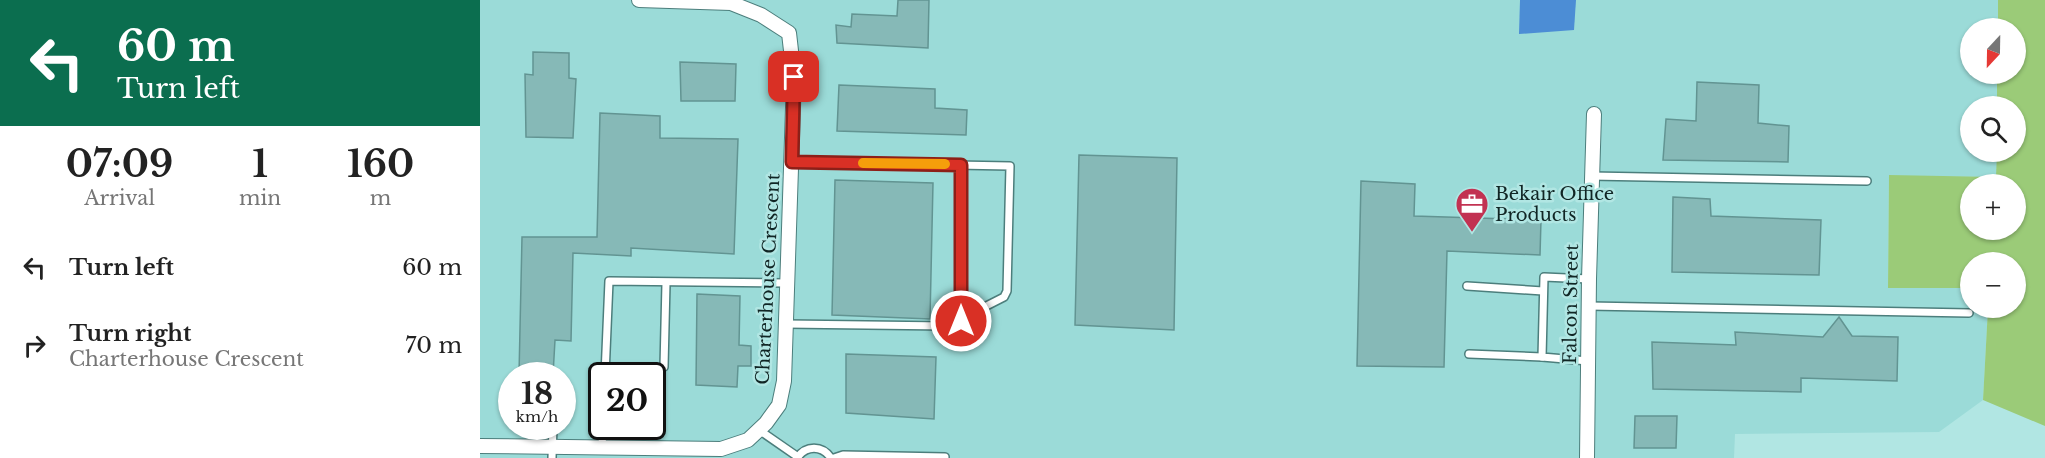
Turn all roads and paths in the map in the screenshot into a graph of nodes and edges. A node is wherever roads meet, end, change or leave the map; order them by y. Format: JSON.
{"nodes":[{"id":1,"x":639,"y":0,"type":"edge"},
{"id":2,"x":1594,"y":114,"type":"dead end"},
{"id":3,"x":792,"y":162,"type":"junction"},
{"id":4,"x":961,"y":165,"type":"junction"},
{"id":5,"x":1591,"y":176,"type":"junction"},
{"id":6,"x":1867,"y":181,"type":"dead end"},
{"id":7,"x":1589,"y":279,"type":"junction"},
{"id":8,"x":666,"y":283,"type":"junction"},
{"id":9,"x":787,"y":283,"type":"junction"},
{"id":10,"x":1467,"y":286,"type":"dead end"},
{"id":11,"x":1544,"y":291,"type":"junction"},
{"id":12,"x":1589,"y":306,"type":"junction"},
{"id":13,"x":1960,"y":313,"type":"edge"},
{"id":14,"x":961,"y":321,"type":"junction"},
{"id":15,"x":786,"y":324,"type":"junction"},
{"id":16,"x":1469,"y":354,"type":"dead end"},
{"id":17,"x":1542,"y":357,"type":"junction"},
{"id":18,"x":1588,"y":361,"type":"junction"},
{"id":19,"x":606,"y":362,"type":"edge"},
{"id":20,"x":664,"y":362,"type":"edge"},
{"id":21,"x":759,"y":430,"type":"junction"},
{"id":22,"x":602,"y":440,"type":"edge"},
{"id":23,"x":480,"y":446,"type":"edge"},
{"id":24,"x":602,"y":447,"type":"junction"},
{"id":25,"x":552,"y":453,"type":"edge"},
{"id":26,"x":658,"y":453,"type":"edge"},
{"id":27,"x":703,"y":453,"type":"edge"},
{"id":28,"x":945,"y":457,"type":"edge"},
{"id":29,"x":797,"y":458,"type":"edge"},
{"id":30,"x":832,"y":458,"type":"edge"},
{"id":31,"x":1587,"y":458,"type":"edge"}],
"edges":[{"from":1,"to":3,"type":"street","name":"Charterhouse Crescent"},
{"from":2,"to":5,"type":"street","name":"Falcon Street"},
{"from":3,"to":4,"type":"lane"},
{"from":3,"to":9,"type":"street","name":"Charterhouse Crescent"},
{"from":4,"to":14,"type":"lane"},
{"from":4,"to":14,"type":"lane"},
{"from":5,"to":6,"type":"lane"},
{"from":5,"to":7,"type":"street","name":"Falcon Street"},
{"from":7,"to":11,"type":"lane"},
{"from":7,"to":12,"type":"street","name":"Falcon Street"},
{"from":8,"to":9,"type":"lane"},
{"from":8,"to":19,"type":"lane"},
{"from":8,"to":20,"type":"lane"},
{"from":9,"to":15,"type":"street","name":"Charterhouse Crescent"},
{"from":10,"to":11,"type":"lane"},
{"from":11,"to":17,"type":"lane"},
{"from":12,"to":13,"type":"lane"},
{"from":12,"to":18,"type":"street","name":"Falcon Street"},
{"from":14,"to":15,"type":"lane"},
{"from":15,"to":21,"type":"street","name":"Charterhouse Crescent"},
{"from":16,"to":17,"type":"lane"},
{"from":17,"to":18,"type":"lane"},
{"from":18,"to":31,"type":"street","name":"Falcon Street"},
{"from":21,"to":27,"type":"street","name":"Charterhouse Crescent"},
{"from":21,"to":29,"type":"lane"},
{"from":22,"to":24,"type":"lane"},
{"from":23,"to":25,"type":"street","name":"Charterhouse Crescent"},
{"from":24,"to":25,"type":"street","name":"Charterhouse Crescent"},
{"from":24,"to":26,"type":"street","name":"Charterhouse Crescent"},
{"from":26,"to":27,"type":"street","name":"Charterhouse Crescent"},
{"from":28,"to":30,"type":"lane"},
{"from":29,"to":30,"type":"lane"}]}
